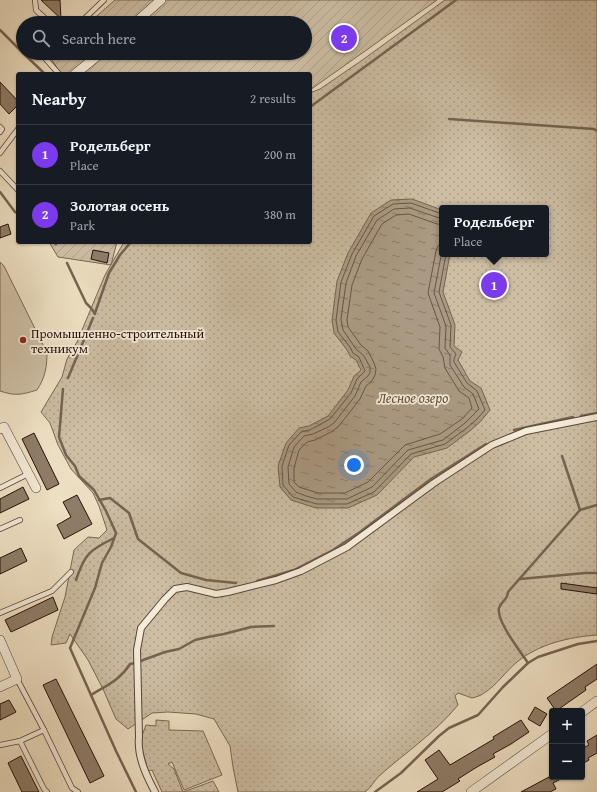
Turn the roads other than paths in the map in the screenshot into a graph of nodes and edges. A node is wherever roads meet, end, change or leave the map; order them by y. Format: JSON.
{"nodes":[{"id":1,"x":35,"y":0,"type":"edge"},
{"id":2,"x":104,"y":0,"type":"edge"},
{"id":3,"x":161,"y":0,"type":"edge"},
{"id":4,"x":42,"y":16,"type":"edge"},
{"id":5,"x":87,"y":16,"type":"edge"},
{"id":6,"x":143,"y":16,"type":"edge"},
{"id":7,"x":47,"y":60,"type":"edge"},
{"id":8,"x":92,"y":60,"type":"edge"},
{"id":9,"x":57,"y":72,"type":"edge"},
{"id":10,"x":77,"y":72,"type":"edge"},
{"id":11,"x":0,"y":126,"type":"edge"},
{"id":12,"x":0,"y":132,"type":"edge"},
{"id":13,"x":16,"y":132,"type":"edge"},
{"id":14,"x":0,"y":153,"type":"edge"},
{"id":15,"x":0,"y":171,"type":"edge"},
{"id":16,"x":16,"y":188,"type":"edge"},
{"id":17,"x":597,"y":417,"type":"edge"},
{"id":18,"x":2,"y":427,"type":"edge"},
{"id":19,"x":28,"y":474,"type":"junction"},
{"id":20,"x":0,"y":488,"type":"edge"},
{"id":21,"x":36,"y":488,"type":"dead end"},
{"id":22,"x":20,"y":520,"type":"dead end"},
{"id":23,"x":0,"y":529,"type":"edge"},
{"id":24,"x":71,"y":572,"type":"dead end"},
{"id":25,"x":0,"y":613,"type":"edge"},
{"id":26,"x":0,"y":640,"type":"edge"},
{"id":27,"x":17,"y":679,"type":"junction"},
{"id":28,"x":0,"y":687,"type":"edge"},
{"id":29,"x":597,"y":701,"type":"edge"},
{"id":30,"x":585,"y":710,"type":"edge"},
{"id":31,"x":44,"y":730,"type":"junction"},
{"id":32,"x":549,"y":736,"type":"edge"},
{"id":33,"x":20,"y":741,"type":"junction"},
{"id":34,"x":0,"y":745,"type":"edge"},
{"id":35,"x":47,"y":792,"type":"edge"},
{"id":36,"x":78,"y":792,"type":"edge"},
{"id":37,"x":155,"y":792,"type":"edge"},
{"id":38,"x":471,"y":792,"type":"edge"}],
"edges":[{"from":1,"to":4,"type":"lane"},
{"from":2,"to":5,"type":"lane"},
{"from":3,"to":6,"type":"street"},
{"from":7,"to":9,"type":"lane"},
{"from":8,"to":10,"type":"street"},
{"from":11,"to":12,"type":"lane"},
{"from":13,"to":14,"type":"lane"},
{"from":15,"to":16,"type":"lane"},
{"from":17,"to":37,"type":"street"},
{"from":18,"to":19,"type":"street"},
{"from":19,"to":20,"type":"lane"},
{"from":19,"to":21,"type":"street"},
{"from":22,"to":23,"type":"lane"},
{"from":24,"to":25,"type":"lane"},
{"from":26,"to":27,"type":"street"},
{"from":27,"to":28,"type":"street"},
{"from":27,"to":31,"type":"lane"},
{"from":29,"to":30,"type":"street"},
{"from":31,"to":33,"type":"lane"},
{"from":31,"to":36,"type":"lane"},
{"from":32,"to":38,"type":"street"},
{"from":33,"to":34,"type":"lane"},
{"from":33,"to":35,"type":"lane"}]}
